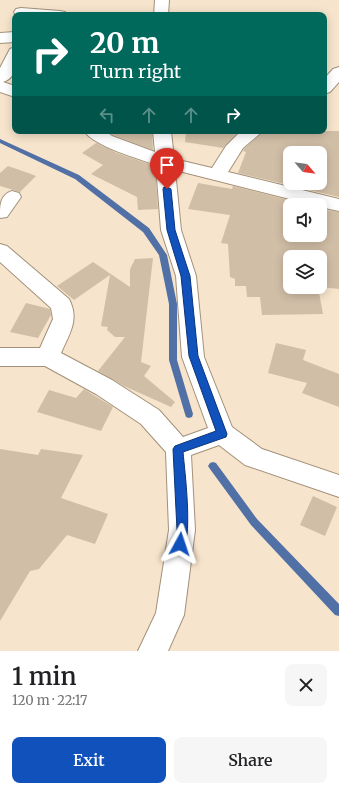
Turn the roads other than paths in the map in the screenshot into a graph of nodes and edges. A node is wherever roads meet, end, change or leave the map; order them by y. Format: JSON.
{"nodes":[{"id":1,"x":162,"y":0,"type":"edge"},
{"id":2,"x":22,"y":9,"type":"edge"},
{"id":3,"x":41,"y":12,"type":"edge"},
{"id":4,"x":161,"y":12,"type":"edge"},
{"id":5,"x":12,"y":37,"type":"edge"},
{"id":6,"x":0,"y":38,"type":"edge"},
{"id":7,"x":12,"y":59,"type":"edge"},
{"id":8,"x":0,"y":78,"type":"edge"},
{"id":9,"x":0,"y":86,"type":"edge"},
{"id":10,"x":12,"y":91,"type":"edge"},
{"id":11,"x":97,"y":134,"type":"edge"},
{"id":12,"x":162,"y":134,"type":"edge"},
{"id":13,"x":249,"y":134,"type":"edge"},
{"id":14,"x":164,"y":162,"type":"junction"},
{"id":15,"x":217,"y":174,"type":"junction"},
{"id":16,"x":12,"y":197,"type":"dead end"},
{"id":17,"x":339,"y":205,"type":"edge"},
{"id":18,"x":0,"y":212,"type":"edge"},
{"id":19,"x":0,"y":251,"type":"edge"},
{"id":20,"x":0,"y":357,"type":"edge"},
{"id":21,"x":48,"y":357,"type":"junction"},
{"id":22,"x":222,"y":434,"type":"junction"},
{"id":23,"x":178,"y":449,"type":"junction"},
{"id":24,"x":339,"y":486,"type":"edge"},
{"id":25,"x":153,"y":651,"type":"edge"}],
"edges":[{"from":1,"to":4,"type":"street"},
{"from":2,"to":3,"type":"street"},
{"from":5,"to":6,"type":"street"},
{"from":7,"to":8,"type":"street"},
{"from":9,"to":10,"type":"street"},
{"from":11,"to":14,"type":"street"},
{"from":12,"to":14,"type":"street"},
{"from":13,"to":15,"type":"street"},
{"from":14,"to":15,"type":"street"},
{"from":14,"to":22,"type":"street"},
{"from":15,"to":17,"type":"street"},
{"from":16,"to":18,"type":"street"},
{"from":19,"to":21,"type":"street"},
{"from":20,"to":21,"type":"street"},
{"from":21,"to":23,"type":"street"},
{"from":22,"to":23,"type":"street"},
{"from":22,"to":24,"type":"street"},
{"from":23,"to":25,"type":"street"}]}
